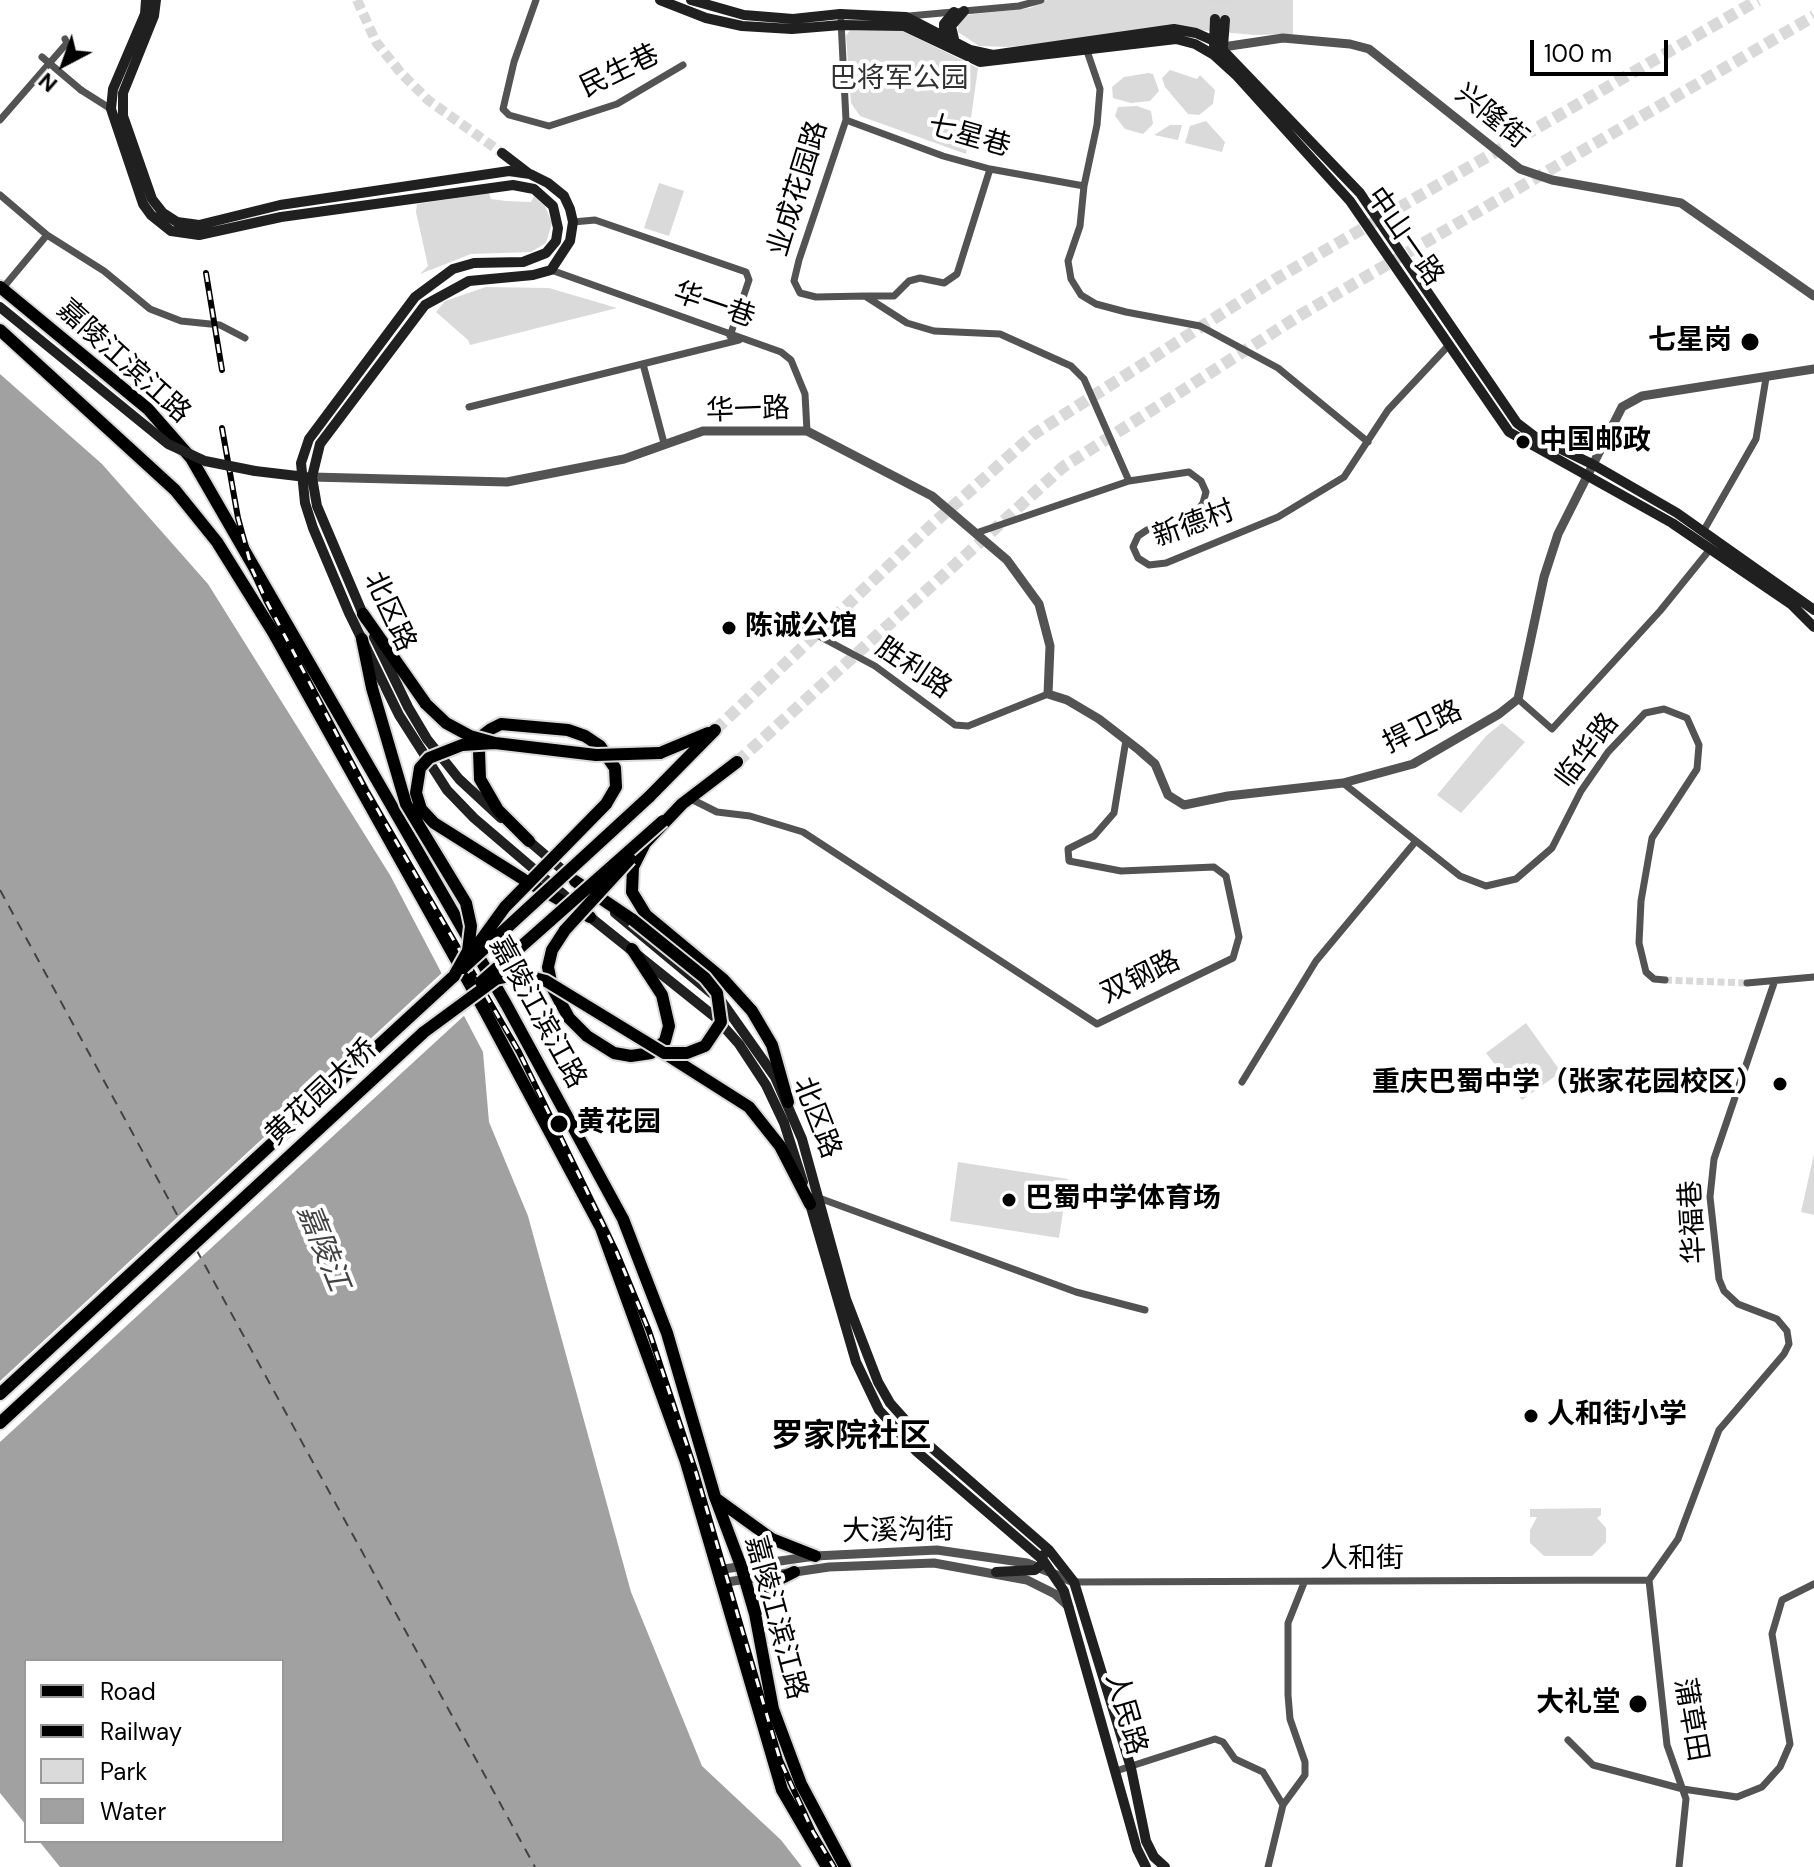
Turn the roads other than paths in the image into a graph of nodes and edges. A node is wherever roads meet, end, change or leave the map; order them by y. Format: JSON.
{"nodes":[{"id":1,"x":146,"y":0,"type":"edge"},
{"id":2,"x":156,"y":0,"type":"edge"},
{"id":3,"x":536,"y":0,"type":"edge"},
{"id":4,"x":660,"y":0,"type":"edge"},
{"id":5,"x":691,"y":0,"type":"edge"},
{"id":6,"x":1041,"y":0,"type":"edge"},
{"id":7,"x":959,"y":12,"type":"junction"},
{"id":8,"x":1220,"y":19,"type":"tunnel mouth"},
{"id":9,"x":841,"y":20,"type":"junction"},
{"id":10,"x":905,"y":21,"type":"junction"},
{"id":11,"x":944,"y":35,"type":"junction"},
{"id":12,"x":65,"y":39,"type":"dead end"},
{"id":13,"x":956,"y":47,"type":"junction"},
{"id":14,"x":1217,"y":47,"type":"junction"},
{"id":15,"x":1087,"y":51,"type":"junction"},
{"id":16,"x":42,"y":57,"type":"dead end"},
{"id":17,"x":683,"y":65,"type":"dead end"},
{"id":18,"x":111,"y":109,"type":"junction"},
{"id":19,"x":0,"y":120,"type":"edge"},
{"id":20,"x":846,"y":120,"type":"junction"},
{"id":21,"x":502,"y":153,"type":"tunnel mouth"},
{"id":22,"x":990,"y":169,"type":"junction"},
{"id":23,"x":509,"y":171,"type":"junction"},
{"id":24,"x":530,"y":174,"type":"junction"},
{"id":25,"x":513,"y":185,"type":"junction"},
{"id":26,"x":1084,"y":186,"type":"junction"},
{"id":27,"x":0,"y":195,"type":"edge"},
{"id":28,"x":573,"y":222,"type":"junction"},
{"id":29,"x":47,"y":235,"type":"junction"},
{"id":30,"x":551,"y":270,"type":"junction"},
{"id":31,"x":1,"y":288,"type":"edge"},
{"id":32,"x":865,"y":296,"type":"junction"},
{"id":33,"x":1814,"y":296,"type":"edge"},
{"id":34,"x":0,"y":307,"type":"edge"},
{"id":35,"x":0,"y":330,"type":"edge"},
{"id":36,"x":730,"y":336,"type":"junction"},
{"id":37,"x":245,"y":338,"type":"dead end"},
{"id":38,"x":741,"y":339,"type":"junction"},
{"id":39,"x":1449,"y":345,"type":"junction"},
{"id":40,"x":643,"y":364,"type":"junction"},
{"id":41,"x":1814,"y":369,"type":"edge"},
{"id":42,"x":1766,"y":378,"type":"junction"},
{"id":43,"x":469,"y":407,"type":"dead end"},
{"id":44,"x":807,"y":431,"type":"junction"},
{"id":45,"x":1368,"y":442,"type":"junction"},
{"id":46,"x":664,"y":443,"type":"junction"},
{"id":47,"x":1592,"y":470,"type":"junction"},
{"id":48,"x":306,"y":477,"type":"junction"},
{"id":49,"x":1129,"y":481,"type":"junction"},
{"id":50,"x":1704,"y":530,"type":"junction"},
{"id":51,"x":979,"y":532,"type":"junction"},
{"id":52,"x":1711,"y":548,"type":"junction"},
{"id":53,"x":1814,"y":610,"type":"edge"},
{"id":54,"x":363,"y":614,"type":"junction"},
{"id":55,"x":802,"y":627,"type":"dead end"},
{"id":56,"x":1814,"y":627,"type":"edge"},
{"id":57,"x":362,"y":639,"type":"junction"},
{"id":58,"x":1048,"y":694,"type":"junction"},
{"id":59,"x":1518,"y":699,"type":"junction"},
{"id":60,"x":1126,"y":740,"type":"junction"},
{"id":61,"x":495,"y":743,"type":"junction"},
{"id":62,"x":424,"y":757,"type":"junction"},
{"id":63,"x":737,"y":762,"type":"tunnel mouth"},
{"id":64,"x":447,"y":765,"type":"junction"},
{"id":65,"x":1343,"y":783,"type":"junction"},
{"id":66,"x":686,"y":801,"type":"junction"},
{"id":67,"x":663,"y":821,"type":"junction"},
{"id":68,"x":529,"y":841,"type":"junction"},
{"id":69,"x":1416,"y":841,"type":"junction"},
{"id":70,"x":645,"y":843,"type":"junction"},
{"id":71,"x":575,"y":881,"type":"junction"},
{"id":72,"x":590,"y":917,"type":"junction"},
{"id":73,"x":632,"y":949,"type":"junction"},
{"id":74,"x":454,"y":976,"type":"junction"},
{"id":75,"x":1814,"y":977,"type":"edge"},
{"id":76,"x":1665,"y":980,"type":"dead end"},
{"id":77,"x":1747,"y":983,"type":"tunnel mouth"},
{"id":78,"x":1774,"y":983,"type":"junction"},
{"id":79,"x":424,"y":1032,"type":"junction"},
{"id":80,"x":664,"y":1053,"type":"junction"},
{"id":81,"x":1242,"y":1082,"type":"dead end"},
{"id":82,"x":788,"y":1102,"type":"junction"},
{"id":83,"x":814,"y":1201,"type":"junction"},
{"id":84,"x":1145,"y":1310,"type":"dead end"},
{"id":85,"x":0,"y":1394,"type":"edge"},
{"id":86,"x":0,"y":1423,"type":"edge"},
{"id":87,"x":715,"y":1497,"type":"junction"},
{"id":88,"x":1031,"y":1534,"type":"junction"},
{"id":89,"x":815,"y":1556,"type":"junction"},
{"id":90,"x":1041,"y":1564,"type":"junction"},
{"id":91,"x":794,"y":1572,"type":"junction"},
{"id":92,"x":996,"y":1572,"type":"junction"},
{"id":93,"x":742,"y":1573,"type":"junction"},
{"id":94,"x":1055,"y":1574,"type":"junction"},
{"id":95,"x":719,"y":1577,"type":"junction"},
{"id":96,"x":1649,"y":1580,"type":"junction"},
{"id":97,"x":1074,"y":1582,"type":"junction"},
{"id":98,"x":1304,"y":1583,"type":"junction"},
{"id":99,"x":1814,"y":1584,"type":"edge"},
{"id":100,"x":1071,"y":1609,"type":"junction"},
{"id":101,"x":755,"y":1614,"type":"junction"},
{"id":102,"x":1568,"y":1740,"type":"dead end"},
{"id":103,"x":1131,"y":1768,"type":"junction"},
{"id":104,"x":1116,"y":1771,"type":"junction"},
{"id":105,"x":1683,"y":1789,"type":"junction"},
{"id":106,"x":1283,"y":1805,"type":"junction"},
{"id":107,"x":1154,"y":1862,"type":"edge"},
{"id":108,"x":827,"y":1867,"type":"edge"},
{"id":109,"x":845,"y":1867,"type":"edge"},
{"id":110,"x":1146,"y":1867,"type":"edge"},
{"id":111,"x":1165,"y":1867,"type":"edge"},
{"id":112,"x":1268,"y":1867,"type":"edge"},
{"id":113,"x":1679,"y":1867,"type":"edge"}],
"edges":[{"from":1,"to":18,"type":"main road"},
{"from":2,"to":23,"type":"main road"},
{"from":3,"to":17,"type":"street","name":"民生巷"},
{"from":4,"to":9,"type":"main road"},
{"from":5,"to":9,"type":"main road"},
{"from":6,"to":7,"type":"street"},
{"from":7,"to":10,"type":"street"},
{"from":7,"to":11,"type":"main road"},
{"from":7,"to":13,"type":"main road"},
{"from":8,"to":14,"type":"main road"},
{"from":9,"to":10,"type":"main road"},
{"from":9,"to":20,"type":"street","name":"业成花园路"},
{"from":10,"to":11,"type":"main road"},
{"from":10,"to":13,"type":"main road","name":"中山一路"},
{"from":11,"to":13,"type":"main road"},
{"from":12,"to":19,"type":"street"},
{"from":13,"to":14,"type":"main road","name":"中山一路"},
{"from":13,"to":15,"type":"main road","name":"中山一路"},
{"from":14,"to":15,"type":"main road","name":"中山一路"},
{"from":14,"to":33,"type":"street","name":"兴隆街"},
{"from":14,"to":39,"type":"main road","name":"中山一路"},
{"from":14,"to":47,"type":"main road","name":"中山一路"},
{"from":15,"to":26,"type":"street"},
{"from":16,"to":18,"type":"street","bridge":true},
{"from":18,"to":25,"type":"main road"},
{"from":20,"to":22,"type":"street","name":"七星巷"},
{"from":20,"to":32,"type":"street","name":"业成花园路"},
{"from":21,"to":24,"type":"main road"},
{"from":22,"to":26,"type":"street","name":"七星巷"},
{"from":22,"to":32,"type":"street","name":"业成花园路"},
{"from":23,"to":24,"type":"main road"},
{"from":23,"to":25,"type":"main road"},
{"from":24,"to":28,"type":"main road"},
{"from":25,"to":48,"type":"main road","name":"北区路"},
{"from":26,"to":45,"type":"street"},
{"from":27,"to":29,"type":"street"},
{"from":28,"to":30,"type":"main road"},
{"from":28,"to":36,"type":"street"},
{"from":29,"to":31,"type":"street"},
{"from":29,"to":37,"type":"street"},
{"from":30,"to":36,"type":"street","name":"华一巷"},
{"from":30,"to":48,"type":"main road","name":"北区路"},
{"from":31,"to":87,"type":"main road","name":"嘉陵江滨江路"},
{"from":32,"to":49,"type":"street"},
{"from":34,"to":48,"type":"main road","bridge":true},
{"from":35,"to":95,"type":"main road","name":"嘉陵江滨江路"},
{"from":36,"to":38,"type":"street","name":"华一巷"},
{"from":38,"to":40,"type":"street"},
{"from":38,"to":44,"type":"street","name":"华一巷"},
{"from":39,"to":45,"type":"street","name":"新德村"},
{"from":39,"to":47,"type":"main road","name":"中山一路"},
{"from":40,"to":43,"type":"street"},
{"from":40,"to":46,"type":"street"},
{"from":41,"to":42,"type":"street"},
{"from":42,"to":47,"type":"street"},
{"from":42,"to":50,"type":"street"},
{"from":44,"to":46,"type":"street","name":"华一路"},
{"from":44,"to":51,"type":"street","name":"华一路"},
{"from":45,"to":49,"type":"street","name":"新德村"},
{"from":46,"to":48,"type":"street","name":"华一路"},
{"from":47,"to":50,"type":"main road","name":"中山一路"},
{"from":47,"to":52,"type":"main road","name":"中山一路"},
{"from":47,"to":59,"type":"street"},
{"from":48,"to":54,"type":"main road","name":"北区路"},
{"from":48,"to":57,"type":"main road","name":"北区路"},
{"from":49,"to":51,"type":"street","name":"新德村"},
{"from":50,"to":53,"type":"main road","name":"中山一路"},
{"from":51,"to":58,"type":"street","name":"华一路"},
{"from":52,"to":56,"type":"main road","name":"中山一路"},
{"from":52,"to":59,"type":"street","name":"临华路"},
{"from":54,"to":61,"type":"main road","bridge":true},
{"from":54,"to":64,"type":"main road","name":"北区路"},
{"from":55,"to":58,"type":"street","name":"胜利路"},
{"from":57,"to":62,"type":"main road","name":"北区路"},
{"from":57,"to":74,"type":"main road","bridge":true},
{"from":58,"to":60,"type":"street"},
{"from":59,"to":65,"type":"street","name":"捍卫路"},
{"from":60,"to":65,"type":"street","name":"捍卫路"},
{"from":60,"to":66,"type":"street","name":"双钢路"},
{"from":61,"to":72,"type":"main road","bridge":true},
{"from":61,"to":74,"type":"main road","name":"黄花园大桥","bridge":true},
{"from":62,"to":64,"type":"main road"},
{"from":62,"to":72,"type":"main road","name":"北区路"},
{"from":63,"to":66,"type":"main road","name":"黄花园大桥"},
{"from":64,"to":68,"type":"main road","name":"北区路"},
{"from":65,"to":69,"type":"street","name":"临华路"},
{"from":66,"to":67,"type":"main road","name":"黄花园大桥"},
{"from":67,"to":70,"type":"main road","bridge":true},
{"from":67,"to":79,"type":"main road","name":"黄花园大桥","bridge":true},
{"from":68,"to":71,"type":"main road","name":"北区路"},
{"from":68,"to":74,"type":"main road","bridge":true},
{"from":69,"to":76,"type":"street","name":"临华路"},
{"from":69,"to":81,"type":"street"},
{"from":70,"to":73,"type":"main road","bridge":true},
{"from":70,"to":82,"type":"main road"},
{"from":71,"to":80,"type":"main road","bridge":true},
{"from":71,"to":82,"type":"main road","name":"北区路"},
{"from":72,"to":73,"type":"main road","name":"北区路"},
{"from":73,"to":83,"type":"main road","name":"北区路"},
{"from":74,"to":85,"type":"main road","name":"黄花园大桥"},
{"from":75,"to":78,"type":"street"},
{"from":77,"to":78,"type":"street"},
{"from":78,"to":96,"type":"street","name":"华福巷"},
{"from":79,"to":80,"type":"main road","bridge":true},
{"from":79,"to":86,"type":"main road","name":"黄花园大桥"},
{"from":80,"to":83,"type":"main road"},
{"from":82,"to":83,"type":"main road","name":"北区路"},
{"from":83,"to":84,"type":"street"},
{"from":83,"to":88,"type":"main road","name":"北区路"},
{"from":83,"to":90,"type":"main road","name":"北区路"},
{"from":87,"to":89,"type":"main road"},
{"from":87,"to":93,"type":"main road","name":"嘉陵江滨江路"},
{"from":88,"to":90,"type":"main road"},
{"from":88,"to":97,"type":"main road","name":"北区路"},
{"from":89,"to":90,"type":"street","name":"大溪沟街"},
{"from":89,"to":93,"type":"street","name":"大溪沟街"},
{"from":90,"to":92,"type":"main road"},
{"from":90,"to":94,"type":"main road","name":"北区路"},
{"from":91,"to":92,"type":"street","name":"大溪沟街"},
{"from":91,"to":93,"type":"street","name":"大溪沟街"},
{"from":91,"to":101,"type":"main road"},
{"from":92,"to":100,"type":"street","name":"大溪沟街"},
{"from":93,"to":95,"type":"street","name":"大溪沟街"},
{"from":93,"to":101,"type":"main road","name":"嘉陵江滨江路"},
{"from":94,"to":97,"type":"street"},
{"from":94,"to":100,"type":"main road","name":"人民路"},
{"from":95,"to":108,"type":"main road","name":"嘉陵江滨江路"},
{"from":96,"to":98,"type":"street","name":"人和街"},
{"from":96,"to":105,"type":"street","name":"蒲草田"},
{"from":97,"to":98,"type":"street","name":"人和街"},
{"from":97,"to":103,"type":"main road","name":"人民路"},
{"from":98,"to":106,"type":"street"},
{"from":99,"to":105,"type":"street"},
{"from":100,"to":104,"type":"main road","name":"人民路"},
{"from":101,"to":109,"type":"main road","name":"嘉陵江滨江路"},
{"from":102,"to":105,"type":"street"},
{"from":103,"to":104,"type":"street"},
{"from":103,"to":106,"type":"street"},
{"from":103,"to":107,"type":"main road","name":"人民路"},
{"from":104,"to":110,"type":"main road","name":"人民路"},
{"from":105,"to":113,"type":"street","name":"蒲草田"},
{"from":106,"to":112,"type":"street"},
{"from":107,"to":111,"type":"main road","name":"人民路"}]}
